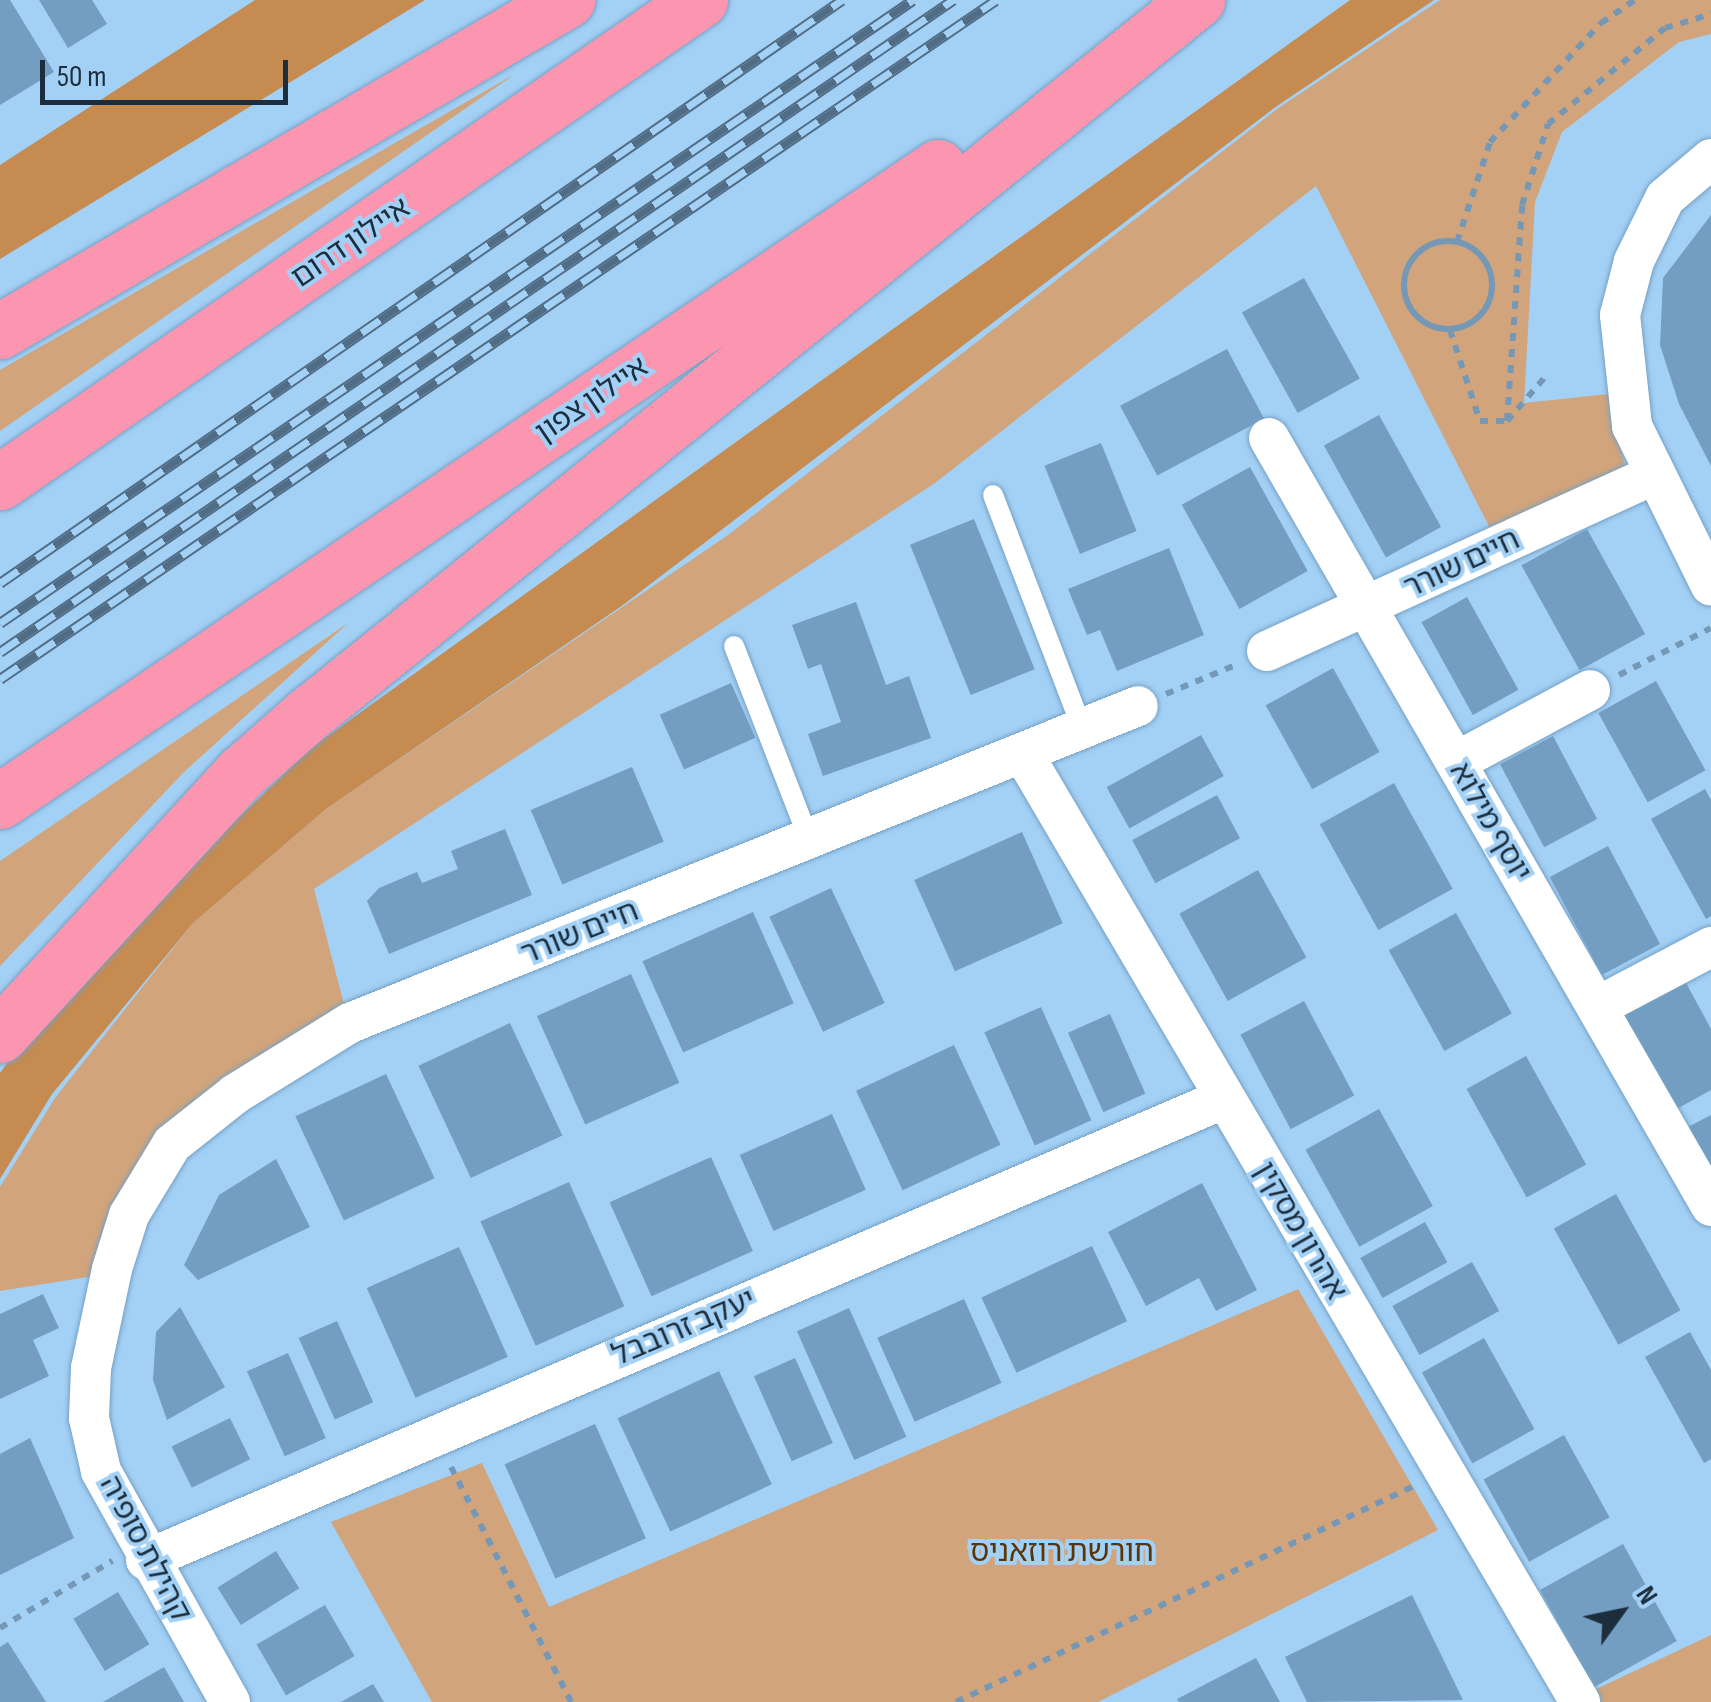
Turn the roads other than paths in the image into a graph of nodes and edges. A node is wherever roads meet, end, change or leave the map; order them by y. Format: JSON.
{"nodes":[{"id":1,"x":567,"y":0,"type":"edge"},
{"id":2,"x":700,"y":0,"type":"edge"},
{"id":3,"x":1184,"y":0,"type":"edge"},
{"id":4,"x":1198,"y":0,"type":"edge"},
{"id":5,"x":1711,"y":159,"type":"edge"},
{"id":6,"x":0,"y":330,"type":"edge"},
{"id":7,"x":1269,"y":438,"type":"dead end"},
{"id":8,"x":1654,"y":474,"type":"junction"},
{"id":9,"x":0,"y":482,"type":"edge"},
{"id":10,"x":993,"y":495,"type":"dead end"},
{"id":11,"x":1711,"y":586,"type":"edge"},
{"id":12,"x":1367,"y":608,"type":"junction"},
{"id":13,"x":734,"y":646,"type":"dead end"},
{"id":14,"x":1268,"y":651,"type":"road end"},
{"id":15,"x":1590,"y":690,"type":"road end"},
{"id":16,"x":1138,"y":706,"type":"road end"},
{"id":17,"x":1082,"y":731,"type":"junction"},
{"id":18,"x":1024,"y":757,"type":"junction"},
{"id":19,"x":1456,"y":762,"type":"junction"},
{"id":20,"x":0,"y":801,"type":"edge"},
{"id":21,"x":810,"y":842,"type":"junction"},
{"id":22,"x":1711,"y":947,"type":"edge"},
{"id":23,"x":20,"y":1008,"type":"edge"},
{"id":24,"x":1597,"y":1008,"type":"junction"},
{"id":25,"x":0,"y":1035,"type":"edge"},
{"id":26,"x":1223,"y":1099,"type":"junction"},
{"id":27,"x":1711,"y":1206,"type":"edge"},
{"id":28,"x":112,"y":1269,"type":"joint"},
{"id":29,"x":142,"y":1552,"type":"junction"},
{"id":30,"x":230,"y":1702,"type":"edge"},
{"id":31,"x":1580,"y":1702,"type":"edge"}],
"edges":[{"from":1,"to":6,"type":"highway"},
{"from":2,"to":9,"type":"highway","name":"איילון דרום"},
{"from":3,"to":20,"type":"highway","name":"איילון צפון"},
{"from":4,"to":23,"type":"highway"},
{"from":5,"to":8,"type":"street"},
{"from":7,"to":12,"type":"street","name":"יוסף מילוא"},
{"from":8,"to":11,"type":"street"},
{"from":8,"to":12,"type":"street","name":"חיים שורר"},
{"from":10,"to":17,"type":"lane"},
{"from":12,"to":14,"type":"street","name":"חיים שורר"},
{"from":12,"to":19,"type":"street","name":"יוסף מילוא"},
{"from":13,"to":21,"type":"lane"},
{"from":15,"to":19,"type":"street"},
{"from":16,"to":17,"type":"street","name":"חיים שורר"},
{"from":17,"to":18,"type":"street","name":"חיים שורר"},
{"from":18,"to":21,"type":"street","name":"חיים שורר"},
{"from":18,"to":26,"type":"street","name":"אהרון מסקין"},
{"from":19,"to":24,"type":"street","name":"יוסף מילוא"},
{"from":21,"to":28,"type":"street","name":"חיים שורר"},
{"from":22,"to":24,"type":"street"},
{"from":23,"to":25,"type":"highway"},
{"from":24,"to":27,"type":"street","name":"יוסף מילוא"},
{"from":26,"to":29,"type":"street","name":"יעקב זרובבל"},
{"from":26,"to":31,"type":"street","name":"אהרון מסקין"},
{"from":28,"to":29,"type":"street","name":"קהילת סופיה"},
{"from":29,"to":30,"type":"street","name":"קהילת סופיה"}]}
